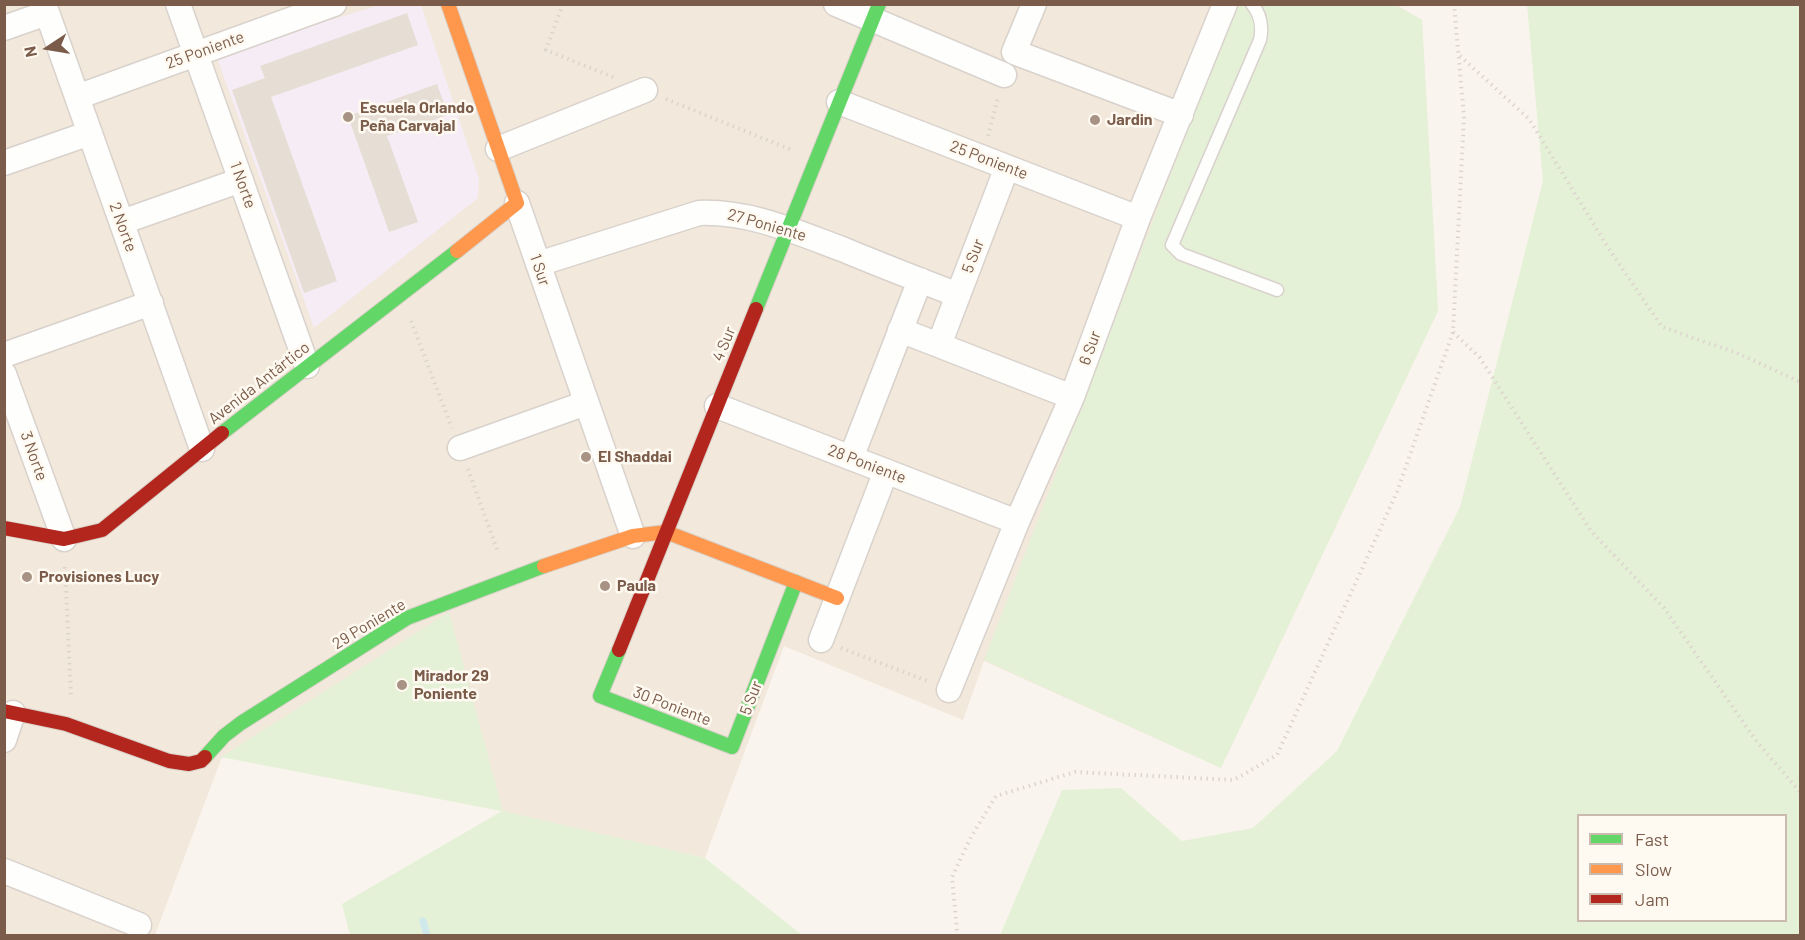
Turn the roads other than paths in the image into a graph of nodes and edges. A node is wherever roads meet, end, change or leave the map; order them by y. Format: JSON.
{"nodes":[{"id":1,"x":178,"y":4,"type":"edge"},
{"id":2,"x":334,"y":4,"type":"edge"},
{"id":3,"x":448,"y":4,"type":"edge"},
{"id":4,"x":836,"y":4,"type":"edge"},
{"id":5,"x":1034,"y":4,"type":"edge"},
{"id":6,"x":1225,"y":4,"type":"edge"},
{"id":7,"x":1252,"y":4,"type":"edge"},
{"id":8,"x":46,"y":9,"type":"edge"},
{"id":9,"x":876,"y":12,"type":"edge"},
{"id":10,"x":4,"y":28,"type":"edge"},
{"id":11,"x":195,"y":54,"type":"junction"},
{"id":12,"x":1004,"y":75,"type":"road end"},
{"id":13,"x":645,"y":90,"type":"dead end"},
{"id":14,"x":77,"y":97,"type":"junction"},
{"id":15,"x":839,"y":102,"type":"junction"},
{"id":16,"x":1181,"y":115,"type":"junction"},
{"id":17,"x":90,"y":133,"type":"junction"},
{"id":18,"x":498,"y":149,"type":"junction"},
{"id":19,"x":4,"y":164,"type":"edge"},
{"id":20,"x":1007,"y":167,"type":"junction"},
{"id":21,"x":241,"y":180,"type":"junction"},
{"id":22,"x":517,"y":203,"type":"junction"},
{"id":23,"x":1138,"y":218,"type":"junction"},
{"id":24,"x":122,"y":222,"type":"junction"},
{"id":25,"x":788,"y":229,"type":"junction"},
{"id":26,"x":538,"y":264,"type":"junction"},
{"id":27,"x":920,"y":280,"type":"junction"},
{"id":28,"x":1277,"y":290,"type":"dead end"},
{"id":29,"x":958,"y":295,"type":"junction"},
{"id":30,"x":151,"y":303,"type":"junction"},
{"id":31,"x":900,"y":330,"type":"junction"},
{"id":32,"x":939,"y":345,"type":"junction"},
{"id":33,"x":4,"y":355,"type":"edge"},
{"id":34,"x":307,"y":366,"type":"junction"},
{"id":35,"x":4,"y":374,"type":"edge"},
{"id":36,"x":1072,"y":397,"type":"junction"},
{"id":37,"x":586,"y":403,"type":"junction"},
{"id":38,"x":717,"y":406,"type":"junction"},
{"id":39,"x":202,"y":448,"type":"junction"},
{"id":40,"x":460,"y":448,"type":"dead end"},
{"id":41,"x":851,"y":458,"type":"junction"},
{"id":42,"x":886,"y":471,"type":"junction"},
{"id":43,"x":1017,"y":522,"type":"junction"},
{"id":44,"x":4,"y":528,"type":"edge"},
{"id":45,"x":666,"y":532,"type":"junction"},
{"id":46,"x":633,"y":536,"type":"junction"},
{"id":47,"x":64,"y":539,"type":"junction"},
{"id":48,"x":796,"y":582,"type":"junction"},
{"id":49,"x":837,"y":598,"type":"junction"},
{"id":50,"x":821,"y":640,"type":"road end"},
{"id":51,"x":949,"y":690,"type":"road end"},
{"id":52,"x":600,"y":696,"type":"joint"},
{"id":53,"x":9,"y":712,"type":"edge"},
{"id":54,"x":4,"y":740,"type":"edge"},
{"id":55,"x":732,"y":747,"type":"joint"},
{"id":56,"x":4,"y":871,"type":"edge"},
{"id":57,"x":138,"y":925,"type":"dead end"}],
"edges":[{"from":1,"to":11,"type":"street","name":"1 Norte"},
{"from":2,"to":11,"type":"street","name":"25 Poniente"},
{"from":3,"to":18,"type":"street","name":"1 Sur"},
{"from":4,"to":9,"type":"street"},
{"from":5,"to":16,"type":"street"},
{"from":6,"to":16,"type":"street","name":"6 Sur"},
{"from":7,"to":28,"type":"lane"},
{"from":8,"to":10,"type":"street"},
{"from":8,"to":14,"type":"street","name":"2 Norte"},
{"from":9,"to":12,"type":"street"},
{"from":9,"to":15,"type":"street","name":"4 Sur"},
{"from":11,"to":14,"type":"street","name":"25 Poniente"},
{"from":11,"to":21,"type":"street","name":"1 Norte"},
{"from":13,"to":18,"type":"street"},
{"from":14,"to":17,"type":"street","name":"2 Norte"},
{"from":15,"to":20,"type":"street","name":"25 Poniente"},
{"from":15,"to":25,"type":"street","name":"4 Sur"},
{"from":16,"to":23,"type":"street","name":"6 Sur"},
{"from":17,"to":19,"type":"street"},
{"from":17,"to":24,"type":"street","name":"2 Norte"},
{"from":18,"to":22,"type":"street","name":"1 Sur"},
{"from":20,"to":23,"type":"street","name":"25 Poniente"},
{"from":20,"to":29,"type":"street","name":"5 Sur"},
{"from":21,"to":24,"type":"street"},
{"from":21,"to":34,"type":"street","name":"1 Norte"},
{"from":22,"to":26,"type":"street","name":"1 Sur"},
{"from":22,"to":34,"type":"street","name":"Avenida Antártico"},
{"from":23,"to":36,"type":"street","name":"6 Sur"},
{"from":24,"to":30,"type":"street","name":"2 Norte"},
{"from":25,"to":26,"type":"street","name":"27 Poniente"},
{"from":25,"to":27,"type":"street","name":"27 Poniente"},
{"from":25,"to":38,"type":"street","name":"4 Sur"},
{"from":26,"to":37,"type":"street","name":"1 Sur"},
{"from":27,"to":29,"type":"street","name":"27 Poniente"},
{"from":27,"to":31,"type":"street"},
{"from":29,"to":32,"type":"street","name":"5 Sur"},
{"from":30,"to":33,"type":"street"},
{"from":30,"to":39,"type":"street","name":"2 Norte"},
{"from":31,"to":32,"type":"street"},
{"from":31,"to":41,"type":"street"},
{"from":32,"to":36,"type":"street"},
{"from":34,"to":39,"type":"street","name":"Avenida Antártico"},
{"from":35,"to":47,"type":"street","name":"3 Norte"},
{"from":36,"to":43,"type":"street","name":"6 Sur"},
{"from":37,"to":40,"type":"street"},
{"from":37,"to":46,"type":"street","name":"1 Sur"},
{"from":38,"to":41,"type":"street","name":"28 Poniente"},
{"from":38,"to":45,"type":"street","name":"4 Sur"},
{"from":39,"to":47,"type":"street","name":"Avenida Antártico"},
{"from":41,"to":42,"type":"street","name":"28 Poniente"},
{"from":42,"to":43,"type":"street","name":"28 Poniente"},
{"from":42,"to":49,"type":"street"},
{"from":43,"to":51,"type":"street","name":"6 Sur"},
{"from":44,"to":47,"type":"street","name":"Avenida Antártico"},
{"from":45,"to":46,"type":"street","name":"29 Poniente"},
{"from":45,"to":48,"type":"street","name":"29 Poniente"},
{"from":45,"to":52,"type":"street","name":"4 Sur"},
{"from":46,"to":53,"type":"street","name":"29 Poniente"},
{"from":48,"to":49,"type":"street","name":"29 Poniente"},
{"from":48,"to":55,"type":"street","name":"5 Sur"},
{"from":49,"to":50,"type":"street"},
{"from":52,"to":55,"type":"street","name":"30 Poniente"},
{"from":53,"to":54,"type":"street"},
{"from":56,"to":57,"type":"street"}]}
